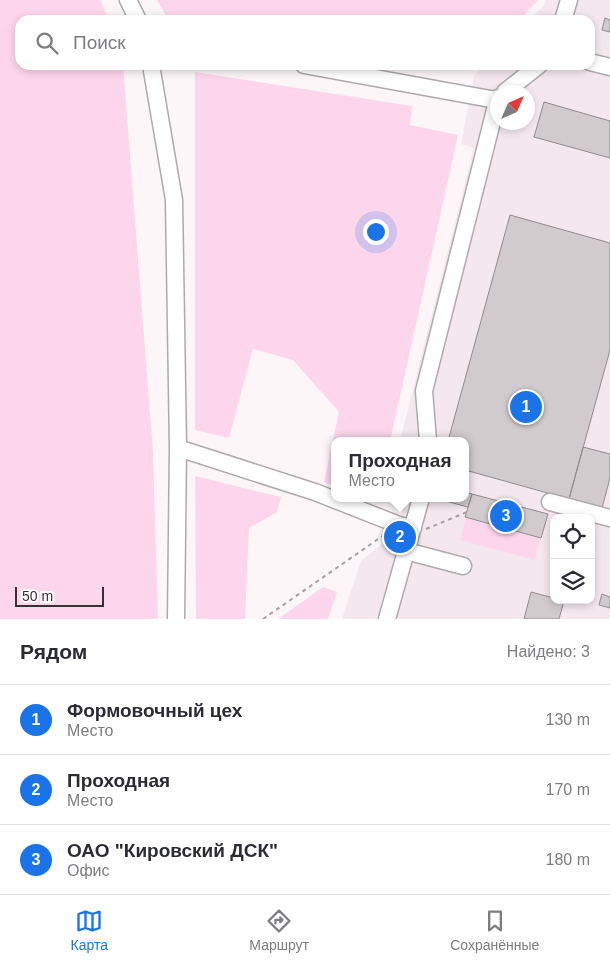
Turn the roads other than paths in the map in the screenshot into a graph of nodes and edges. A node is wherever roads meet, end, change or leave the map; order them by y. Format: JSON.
{"nodes":[{"id":1,"x":128,"y":0,"type":"edge"},
{"id":2,"x":569,"y":0,"type":"edge"},
{"id":3,"x":136,"y":15,"type":"edge"},
{"id":4,"x":565,"y":15,"type":"edge"},
{"id":5,"x":595,"y":63,"type":"edge"},
{"id":6,"x":610,"y":67,"type":"edge"},
{"id":7,"x":153,"y":70,"type":"edge"},
{"id":8,"x":334,"y":70,"type":"edge"},
{"id":9,"x":533,"y":70,"type":"edge"},
{"id":10,"x":514,"y":85,"type":"edge"},
{"id":11,"x":490,"y":96,"type":"edge"},
{"id":12,"x":491,"y":130,"type":"edge"},
{"id":13,"x":428,"y":437,"type":"edge"},
{"id":14,"x":178,"y":448,"type":"junction"},
{"id":15,"x":331,"y":498,"type":"edge"},
{"id":16,"x":340,"y":502,"type":"edge"},
{"id":17,"x":421,"y":502,"type":"edge"},
{"id":18,"x":550,"y":502,"type":"dead end"},
{"id":19,"x":610,"y":518,"type":"edge"},
{"id":20,"x":418,"y":529,"type":"junction"},
{"id":21,"x":406,"y":551,"type":"junction"},
{"id":22,"x":463,"y":566,"type":"dead end"},
{"id":23,"x":176,"y":619,"type":"edge"},
{"id":24,"x":387,"y":619,"type":"edge"}],
"edges":[{"from":1,"to":3,"type":"street"},
{"from":2,"to":4,"type":"street"},
{"from":5,"to":6,"type":"street"},
{"from":7,"to":14,"type":"street"},
{"from":8,"to":11,"type":"street"},
{"from":9,"to":10,"type":"street"},
{"from":12,"to":13,"type":"street"},
{"from":14,"to":15,"type":"street"},
{"from":14,"to":23,"type":"street"},
{"from":16,"to":20,"type":"street"},
{"from":17,"to":20,"type":"street"},
{"from":18,"to":19,"type":"street"},
{"from":20,"to":21,"type":"street"},
{"from":21,"to":22,"type":"street"},
{"from":21,"to":24,"type":"street"}]}
